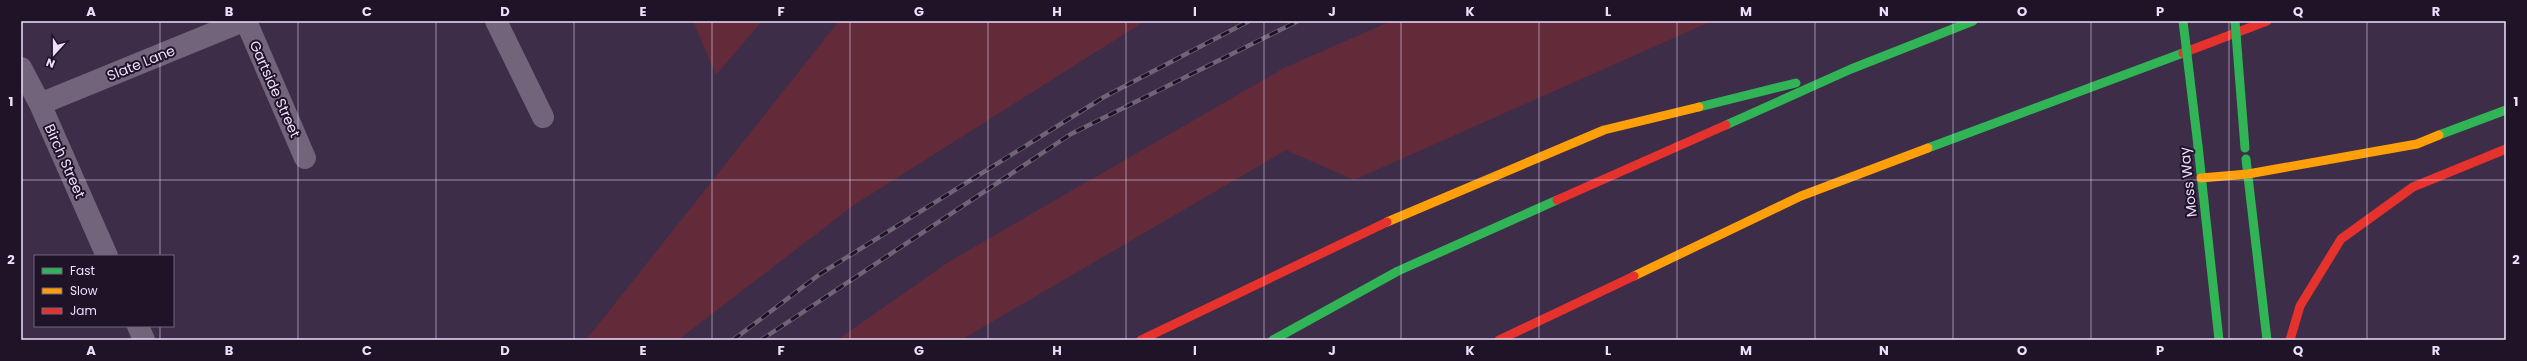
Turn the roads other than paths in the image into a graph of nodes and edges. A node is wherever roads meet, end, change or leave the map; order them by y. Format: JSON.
{"nodes":[{"id":1,"x":244,"y":21,"type":"edge"},
{"id":2,"x":496,"y":21,"type":"edge"},
{"id":3,"x":1973,"y":21,"type":"edge"},
{"id":4,"x":2183,"y":21,"type":"edge"},
{"id":5,"x":2235,"y":21,"type":"edge"},
{"id":6,"x":2267,"y":21,"type":"edge"},
{"id":7,"x":21,"y":68,"type":"edge"},
{"id":8,"x":1851,"y":69,"type":"junction"},
{"id":9,"x":40,"y":104,"type":"junction"},
{"id":10,"x":2506,"y":110,"type":"edge"},
{"id":11,"x":543,"y":117,"type":"dead end"},
{"id":12,"x":2506,"y":149,"type":"edge"},
{"id":13,"x":305,"y":158,"type":"dead end"},
{"id":14,"x":2248,"y":174,"type":"junction"},
{"id":15,"x":2201,"y":178,"type":"junction"},
{"id":16,"x":107,"y":255,"type":"edge"},
{"id":17,"x":138,"y":327,"type":"edge"},
{"id":18,"x":144,"y":340,"type":"edge"},
{"id":19,"x":1141,"y":340,"type":"edge"},
{"id":20,"x":1273,"y":340,"type":"edge"},
{"id":21,"x":1499,"y":340,"type":"edge"},
{"id":22,"x":2219,"y":340,"type":"edge"},
{"id":23,"x":2268,"y":340,"type":"edge"},
{"id":24,"x":2290,"y":340,"type":"edge"}],
"edges":[{"from":1,"to":9,"type":"street","name":"Slate Lane"},
{"from":1,"to":13,"type":"street","name":"Gartside Street"},
{"from":2,"to":11,"type":"street"},
{"from":3,"to":8,"type":"main road"},
{"from":4,"to":15,"type":"main road","name":"Moss Way","bridge":true},
{"from":5,"to":14,"type":"main road","bridge":true},
{"from":6,"to":21,"type":"main road"},
{"from":7,"to":9,"type":"street","name":"Birch Street"},
{"from":8,"to":19,"type":"main road"},
{"from":8,"to":20,"type":"main road"},
{"from":9,"to":16,"type":"street","name":"Birch Street"},
{"from":10,"to":14,"type":"main road"},
{"from":12,"to":24,"type":"main road"},
{"from":14,"to":15,"type":"main road"},
{"from":14,"to":23,"type":"main road"},
{"from":15,"to":22,"type":"main road","name":"Moss Way"},
{"from":17,"to":18,"type":"street"}]}
